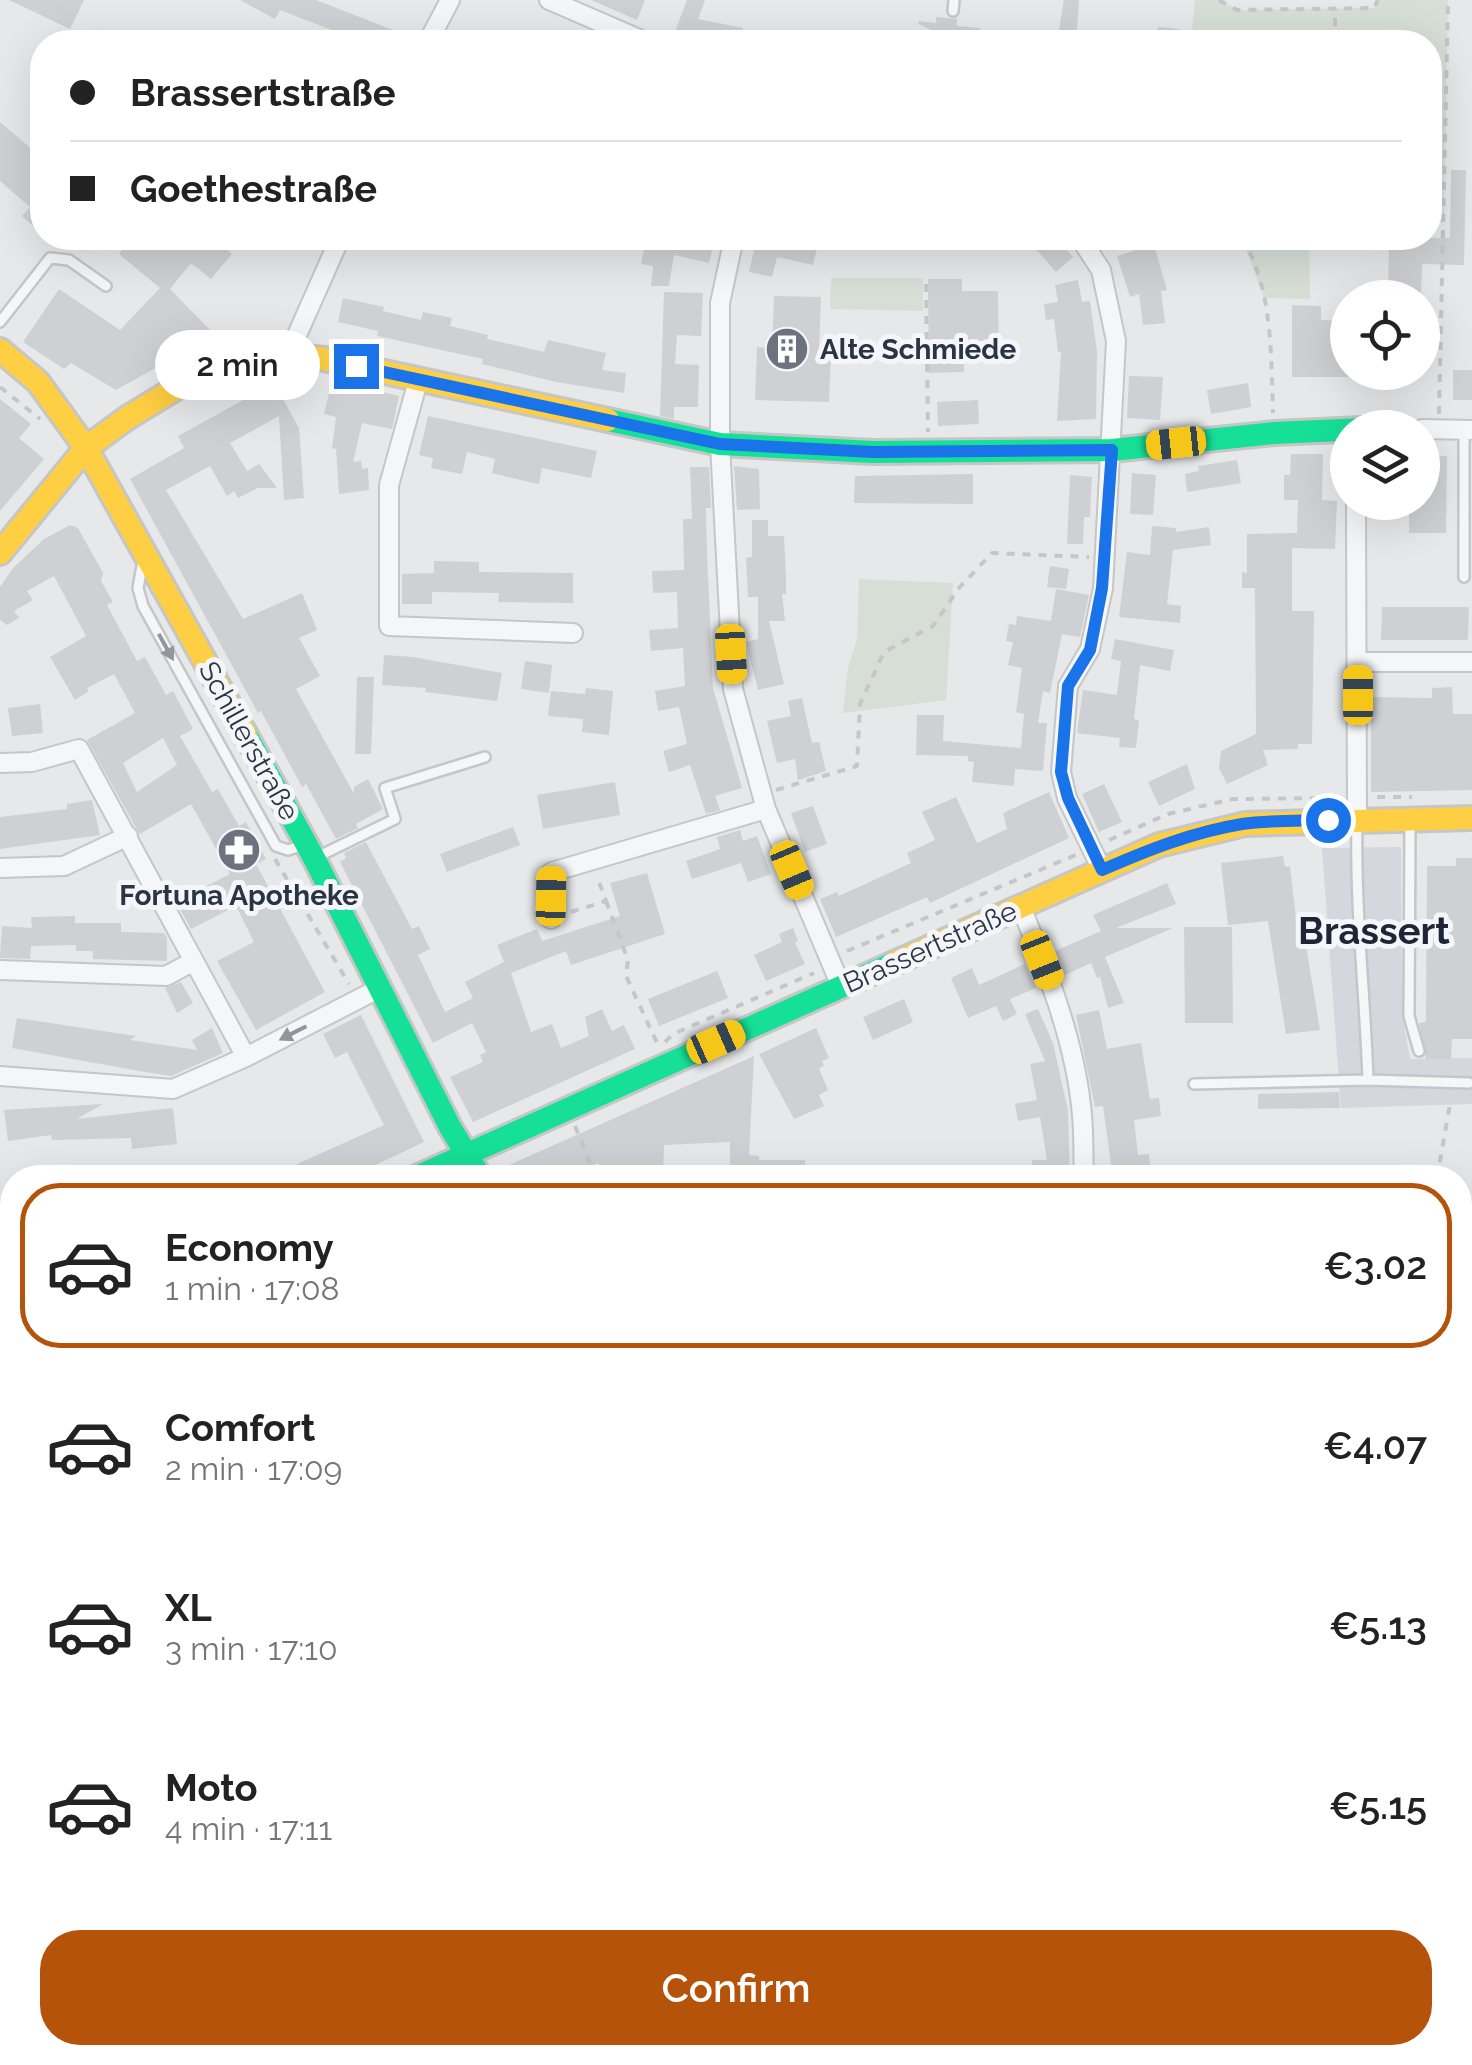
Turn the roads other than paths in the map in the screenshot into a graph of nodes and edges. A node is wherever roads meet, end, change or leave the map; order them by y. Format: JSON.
{"nodes":[{"id":1,"x":450,"y":0,"type":"edge"},
{"id":2,"x":549,"y":0,"type":"edge"},
{"id":3,"x":434,"y":30,"type":"edge"},
{"id":4,"x":618,"y":30,"type":"edge"},
{"id":5,"x":335,"y":250,"type":"edge"},
{"id":6,"x":731,"y":250,"type":"edge"},
{"id":7,"x":1088,"y":250,"type":"edge"},
{"id":8,"x":106,"y":286,"type":"dead end"},
{"id":9,"x":0,"y":322,"type":"edge"},
{"id":10,"x":0,"y":350,"type":"edge"},
{"id":11,"x":289,"y":353,"type":"junction"},
{"id":12,"x":418,"y":381,"type":"junction"},
{"id":13,"x":1330,"y":429,"type":"edge"},
{"id":14,"x":1440,"y":429,"type":"edge"},
{"id":15,"x":1468,"y":430,"type":"edge"},
{"id":16,"x":720,"y":444,"type":"junction"},
{"id":17,"x":1112,"y":450,"type":"junction"},
{"id":18,"x":83,"y":451,"type":"junction"},
{"id":19,"x":1356,"y":520,"type":"edge"},
{"id":20,"x":0,"y":553,"type":"edge"},
{"id":21,"x":1464,"y":577,"type":"dead end"},
{"id":22,"x":573,"y":633,"type":"dead end"},
{"id":23,"x":1358,"y":662,"type":"junction"},
{"id":24,"x":1472,"y":662,"type":"edge"},
{"id":25,"x":485,"y":757,"type":"dead end"},
{"id":26,"x":0,"y":762,"type":"edge"},
{"id":27,"x":764,"y":802,"type":"junction"},
{"id":28,"x":1410,"y":818,"type":"junction"},
{"id":29,"x":1472,"y":818,"type":"edge"},
{"id":30,"x":1357,"y":820,"type":"junction"},
{"id":31,"x":128,"y":836,"type":"junction"},
{"id":32,"x":310,"y":851,"type":"junction"},
{"id":33,"x":0,"y":868,"type":"edge"},
{"id":34,"x":1102,"y":870,"type":"junction"},
{"id":35,"x":1021,"y":908,"type":"junction"},
{"id":36,"x":551,"y":919,"type":"road end"},
{"id":37,"x":194,"y":962,"type":"junction"},
{"id":38,"x":0,"y":970,"type":"edge"},
{"id":39,"x":841,"y":986,"type":"junction"},
{"id":40,"x":380,"y":988,"type":"junction"},
{"id":41,"x":1419,"y":1051,"type":"dead end"},
{"id":42,"x":246,"y":1058,"type":"junction"},
{"id":43,"x":0,"y":1076,"type":"edge"},
{"id":44,"x":1368,"y":1080,"type":"junction"},
{"id":45,"x":1469,"y":1083,"type":"dead end"},
{"id":46,"x":1194,"y":1084,"type":"dead end"},
{"id":47,"x":467,"y":1154,"type":"junction"},
{"id":48,"x":443,"y":1165,"type":"edge"},
{"id":49,"x":473,"y":1165,"type":"edge"},
{"id":50,"x":1084,"y":1165,"type":"edge"}],
"edges":[{"from":1,"to":3,"type":"street"},
{"from":2,"to":4,"type":"street"},
{"from":5,"to":11,"type":"street"},
{"from":6,"to":16,"type":"street"},
{"from":7,"to":17,"type":"street"},
{"from":8,"to":9,"type":"lane"},
{"from":10,"to":18,"type":"street","name":"Schillerstraße"},
{"from":11,"to":12,"type":"street"},
{"from":11,"to":18,"type":"street"},
{"from":12,"to":16,"type":"street"},
{"from":12,"to":22,"type":"street"},
{"from":13,"to":17,"type":"street"},
{"from":14,"to":15,"type":"street"},
{"from":15,"to":21,"type":"lane"},
{"from":16,"to":17,"type":"street"},
{"from":16,"to":27,"type":"street"},
{"from":17,"to":34,"type":"street"},
{"from":18,"to":20,"type":"street"},
{"from":18,"to":32,"type":"street","name":"Schillerstraße"},
{"from":19,"to":23,"type":"street"},
{"from":23,"to":24,"type":"street"},
{"from":23,"to":30,"type":"street"},
{"from":25,"to":32,"type":"lane"},
{"from":26,"to":31,"type":"street"},
{"from":27,"to":36,"type":"street"},
{"from":27,"to":39,"type":"street"},
{"from":28,"to":29,"type":"street","name":"Brassertstraße"},
{"from":28,"to":30,"type":"street","name":"Brassertstraße"},
{"from":28,"to":41,"type":"lane"},
{"from":30,"to":34,"type":"street","name":"Brassertstraße"},
{"from":30,"to":44,"type":"lane"},
{"from":31,"to":33,"type":"street"},
{"from":31,"to":37,"type":"street"},
{"from":32,"to":40,"type":"street","name":"Schillerstraße"},
{"from":34,"to":35,"type":"street","name":"Brassertstraße"},
{"from":35,"to":39,"type":"street","name":"Brassertstraße"},
{"from":35,"to":50,"type":"street"},
{"from":37,"to":38,"type":"street"},
{"from":37,"to":42,"type":"street"},
{"from":39,"to":47,"type":"street","name":"Brassertstraße"},
{"from":40,"to":42,"type":"street","one_way":true},
{"from":40,"to":47,"type":"street","name":"Schillerstraße"},
{"from":42,"to":43,"type":"street"},
{"from":44,"to":45,"type":"lane"},
{"from":44,"to":46,"type":"lane"},
{"from":47,"to":48,"type":"street","name":"Brassertstraße"},
{"from":47,"to":49,"type":"street","name":"Schillerstraße"}]}
